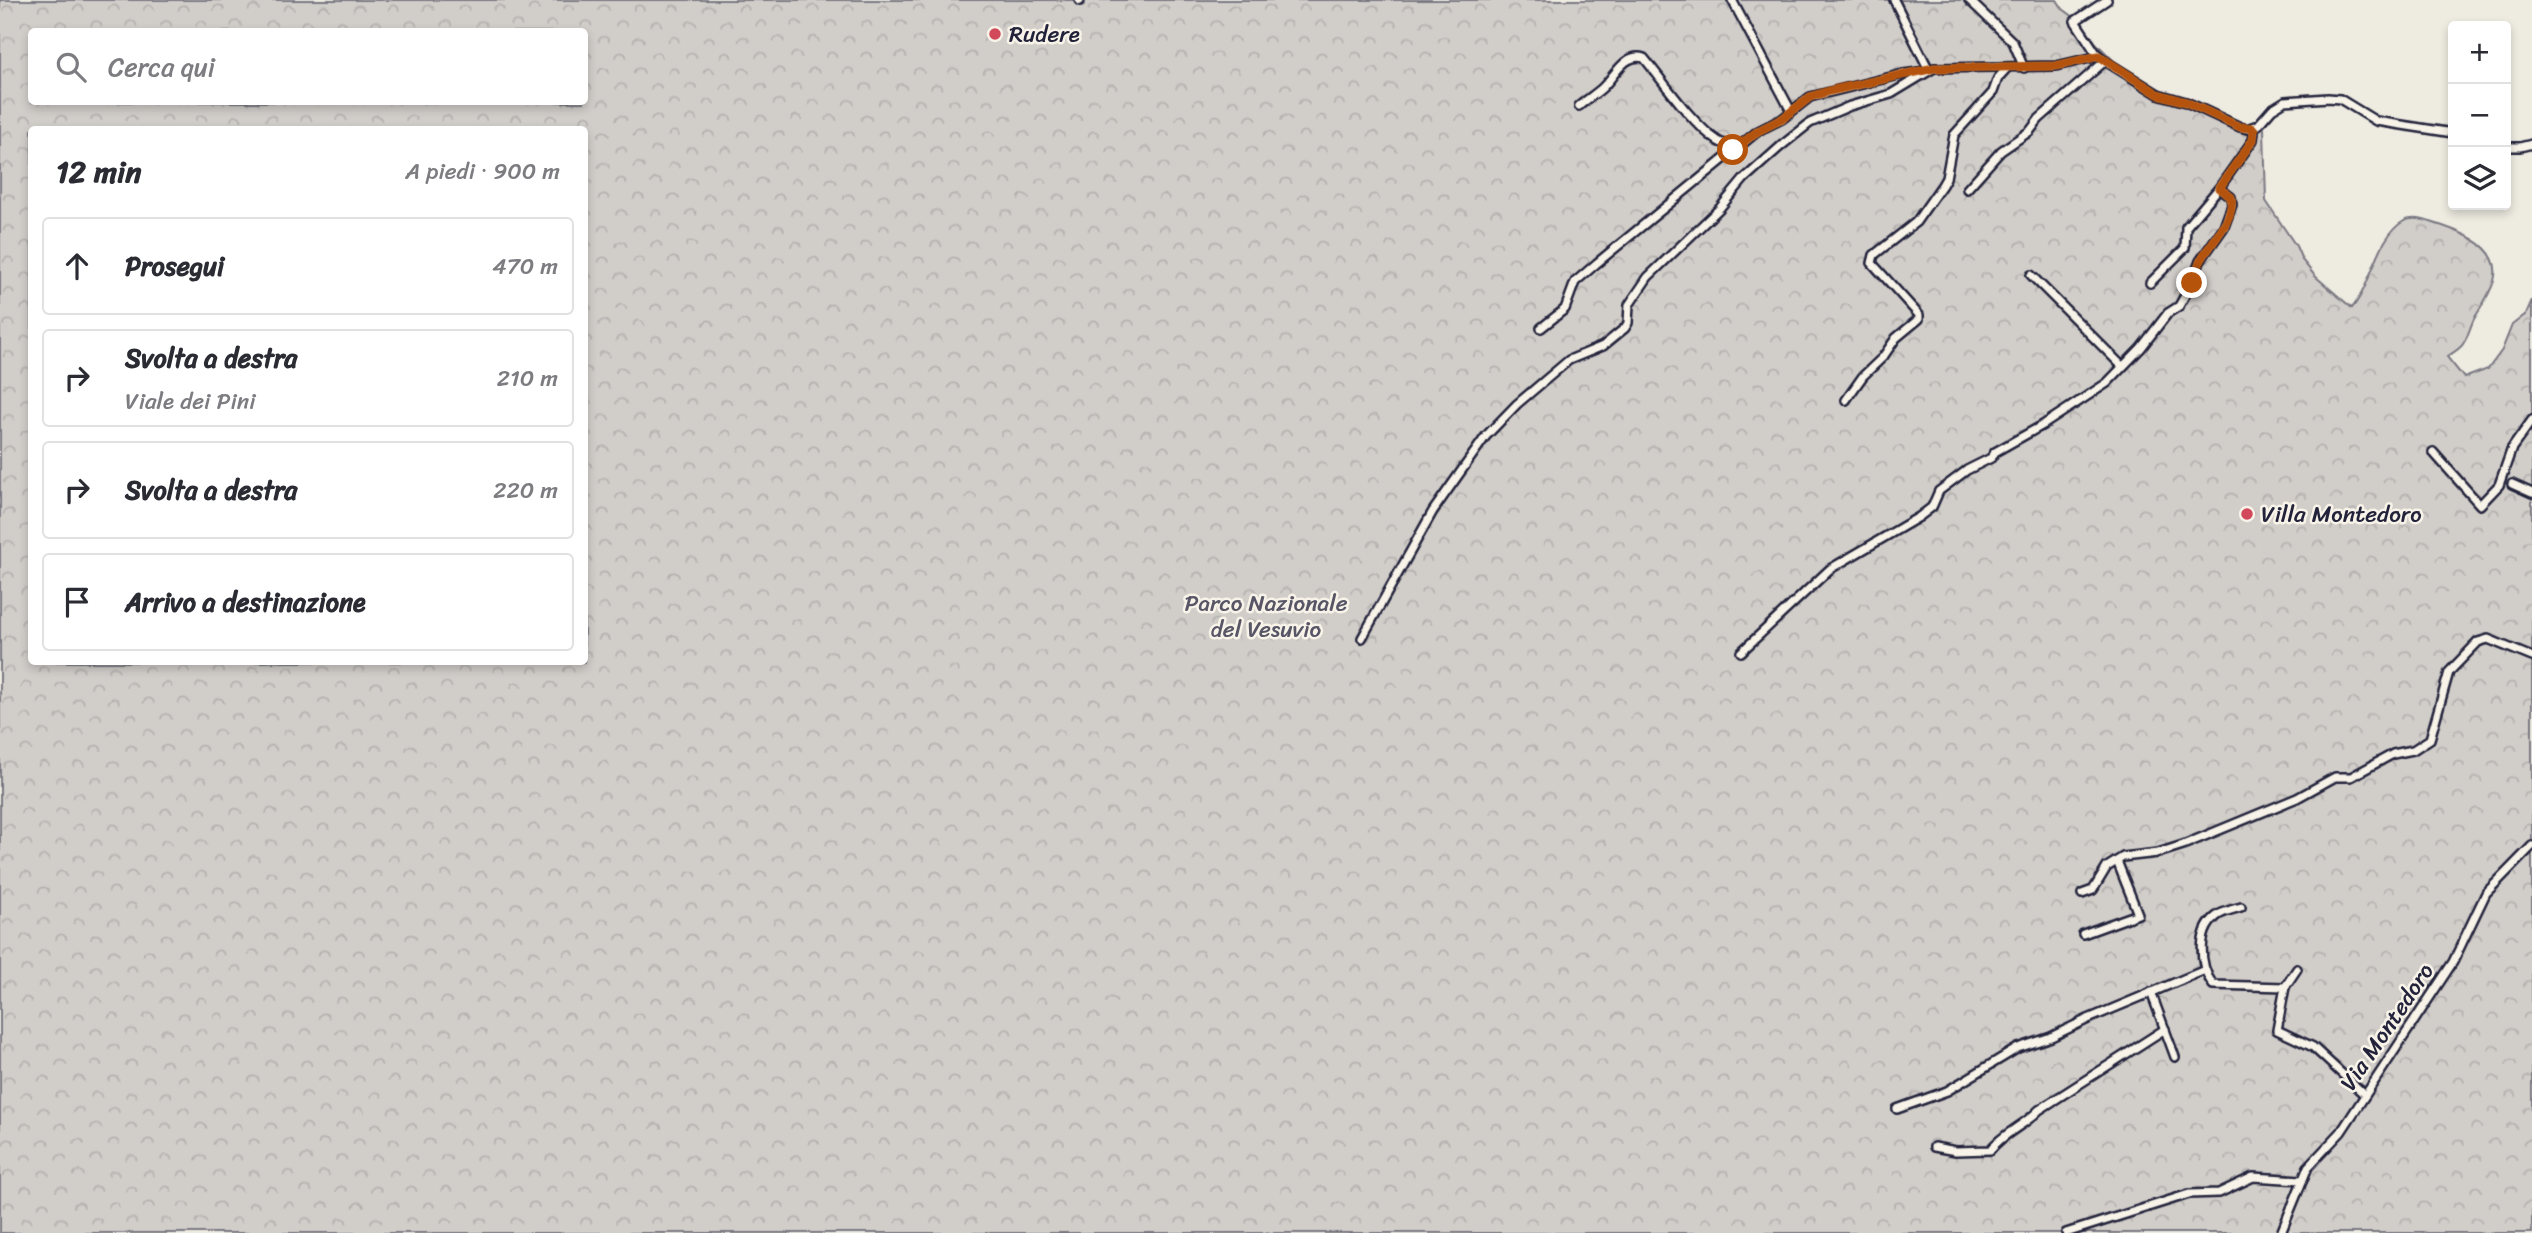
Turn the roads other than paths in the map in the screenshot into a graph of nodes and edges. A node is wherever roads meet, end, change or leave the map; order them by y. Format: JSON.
{"nodes":[{"id":1,"x":1732,"y":0,"type":"edge"},
{"id":2,"x":1894,"y":0,"type":"edge"},
{"id":3,"x":1969,"y":0,"type":"edge"},
{"id":4,"x":2107,"y":0,"type":"edge"},
{"id":5,"x":2102,"y":58,"type":"junction"},
{"id":6,"x":2007,"y":68,"type":"junction"},
{"id":7,"x":2024,"y":68,"type":"junction"},
{"id":8,"x":1928,"y":70,"type":"junction"},
{"id":9,"x":1579,"y":106,"type":"dead end"},
{"id":10,"x":1791,"y":111,"type":"junction"},
{"id":11,"x":2252,"y":128,"type":"junction"},
{"id":12,"x":2448,"y":132,"type":"edge"},
{"id":13,"x":2532,"y":144,"type":"edge"},
{"id":14,"x":1739,"y":146,"type":"junction"},
{"id":15,"x":2511,"y":147,"type":"edge"},
{"id":16,"x":2219,"y":188,"type":"junction"},
{"id":17,"x":1967,"y":189,"type":"dead end"},
{"id":18,"x":2031,"y":275,"type":"dead end"},
{"id":19,"x":2150,"y":284,"type":"dead end"},
{"id":20,"x":1541,"y":328,"type":"dead end"},
{"id":21,"x":2122,"y":366,"type":"junction"},
{"id":22,"x":1846,"y":400,"type":"dead end"},
{"id":23,"x":2532,"y":420,"type":"edge"},
{"id":24,"x":2433,"y":452,"type":"dead end"},
{"id":25,"x":2512,"y":484,"type":"dead end"},
{"id":26,"x":2532,"y":493,"type":"edge"},
{"id":27,"x":1362,"y":638,"type":"dead end"},
{"id":28,"x":1741,"y":652,"type":"dead end"},
{"id":29,"x":2532,"y":657,"type":"edge"},
{"id":30,"x":2532,"y":846,"type":"edge"},
{"id":31,"x":2117,"y":861,"type":"junction"},
{"id":32,"x":2082,"y":894,"type":"dead end"},
{"id":33,"x":2241,"y":907,"type":"dead end"},
{"id":34,"x":2083,"y":934,"type":"dead end"},
{"id":35,"x":2297,"y":969,"type":"dead end"},
{"id":36,"x":2205,"y":970,"type":"junction"},
{"id":37,"x":2285,"y":987,"type":"junction"},
{"id":38,"x":2151,"y":992,"type":"junction"},
{"id":39,"x":2165,"y":1029,"type":"junction"},
{"id":40,"x":2175,"y":1057,"type":"dead end"},
{"id":41,"x":2365,"y":1095,"type":"junction"},
{"id":42,"x":1897,"y":1108,"type":"dead end"},
{"id":43,"x":1934,"y":1147,"type":"dead end"},
{"id":44,"x":2302,"y":1180,"type":"junction"},
{"id":45,"x":2066,"y":1233,"type":"edge"},
{"id":46,"x":2281,"y":1233,"type":"edge"}],
"edges":[{"from":1,"to":10,"type":"street"},
{"from":2,"to":8,"type":"street"},
{"from":3,"to":7,"type":"street"},
{"from":4,"to":5,"type":"street"},
{"from":5,"to":7,"type":"street"},
{"from":5,"to":11,"type":"street"},
{"from":5,"to":17,"type":"street"},
{"from":6,"to":7,"type":"street"},
{"from":6,"to":8,"type":"street"},
{"from":6,"to":22,"type":"street"},
{"from":8,"to":10,"type":"street"},
{"from":8,"to":27,"type":"street"},
{"from":9,"to":14,"type":"street"},
{"from":10,"to":14,"type":"street"},
{"from":11,"to":12,"type":"street"},
{"from":11,"to":16,"type":"street"},
{"from":13,"to":15,"type":"street"},
{"from":14,"to":20,"type":"street"},
{"from":16,"to":19,"type":"street"},
{"from":16,"to":21,"type":"street"},
{"from":18,"to":21,"type":"street"},
{"from":21,"to":28,"type":"street"},
{"from":23,"to":24,"type":"street"},
{"from":25,"to":26,"type":"street"},
{"from":29,"to":31,"type":"street"},
{"from":30,"to":41,"type":"street","name":"Via Montedoro"},
{"from":31,"to":32,"type":"street"},
{"from":31,"to":34,"type":"street"},
{"from":33,"to":36,"type":"street"},
{"from":35,"to":37,"type":"street"},
{"from":36,"to":37,"type":"street"},
{"from":36,"to":38,"type":"street"},
{"from":37,"to":41,"type":"street"},
{"from":38,"to":39,"type":"street"},
{"from":38,"to":42,"type":"street"},
{"from":39,"to":40,"type":"street"},
{"from":39,"to":43,"type":"street"},
{"from":41,"to":44,"type":"street","name":"Via Montedoro"},
{"from":44,"to":45,"type":"street"},
{"from":44,"to":46,"type":"street","name":"Via Montedoro"}]}
